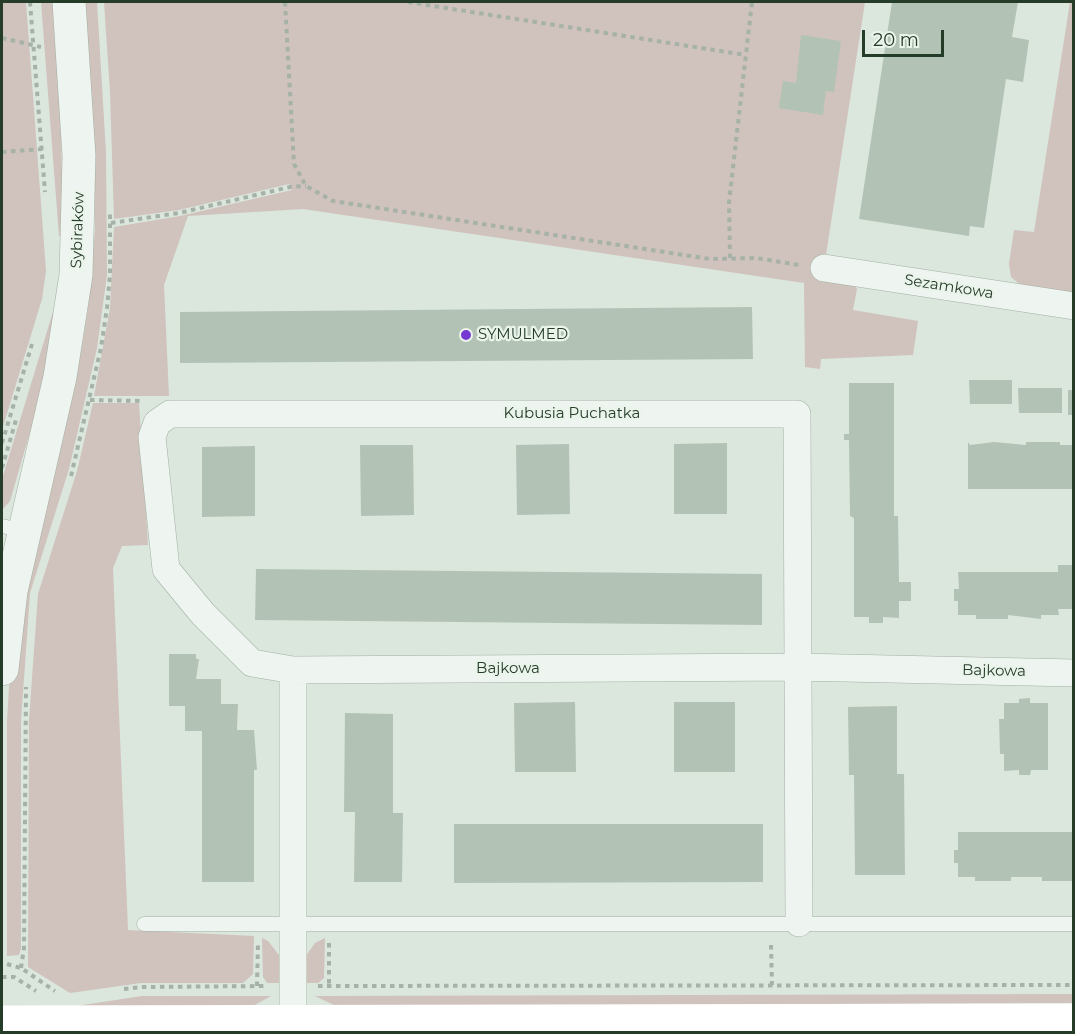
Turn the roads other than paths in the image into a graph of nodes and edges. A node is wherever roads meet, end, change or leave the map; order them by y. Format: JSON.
{"nodes":[{"id":1,"x":69,"y":2,"type":"edge"},
{"id":2,"x":824,"y":268,"type":"road end"},
{"id":3,"x":1074,"y":306,"type":"edge"},
{"id":4,"x":41,"y":456,"type":"junction"},
{"id":5,"x":5,"y":536,"type":"edge"},
{"id":6,"x":798,"y":667,"type":"junction"},
{"id":7,"x":2,"y":669,"type":"edge"},
{"id":8,"x":292,"y":670,"type":"junction"},
{"id":9,"x":1074,"y":673,"type":"edge"},
{"id":10,"x":799,"y":923,"type":"junction"},
{"id":11,"x":144,"y":924,"type":"dead end"},
{"id":12,"x":292,"y":924,"type":"junction"},
{"id":13,"x":1074,"y":924,"type":"edge"},
{"id":14,"x":1074,"y":1020,"type":"edge"},
{"id":15,"x":293,"y":1021,"type":"junction"},
{"id":16,"x":2,"y":1022,"type":"edge"}],
"edges":[{"from":1,"to":4,"type":"street","name":"Sybiraków"},
{"from":2,"to":3,"type":"street","name":"Sezamkowa"},
{"from":4,"to":5,"type":"street","name":"Sybiraków"},
{"from":4,"to":7,"type":"street","name":"Sybiraków"},
{"from":6,"to":8,"type":"street","name":"Bajkowa"},
{"from":6,"to":8,"type":"street","name":"Kubusia Puchatka"},
{"from":6,"to":9,"type":"street","name":"Bajkowa"},
{"from":6,"to":10,"type":"street","name":"Kubusia Puchatka"},
{"from":8,"to":12,"type":"street"},
{"from":10,"to":12,"type":"lane"},
{"from":10,"to":13,"type":"lane"},
{"from":11,"to":12,"type":"lane"},
{"from":12,"to":15,"type":"street"},
{"from":14,"to":15,"type":"main road"},
{"from":15,"to":16,"type":"main road"}]}
